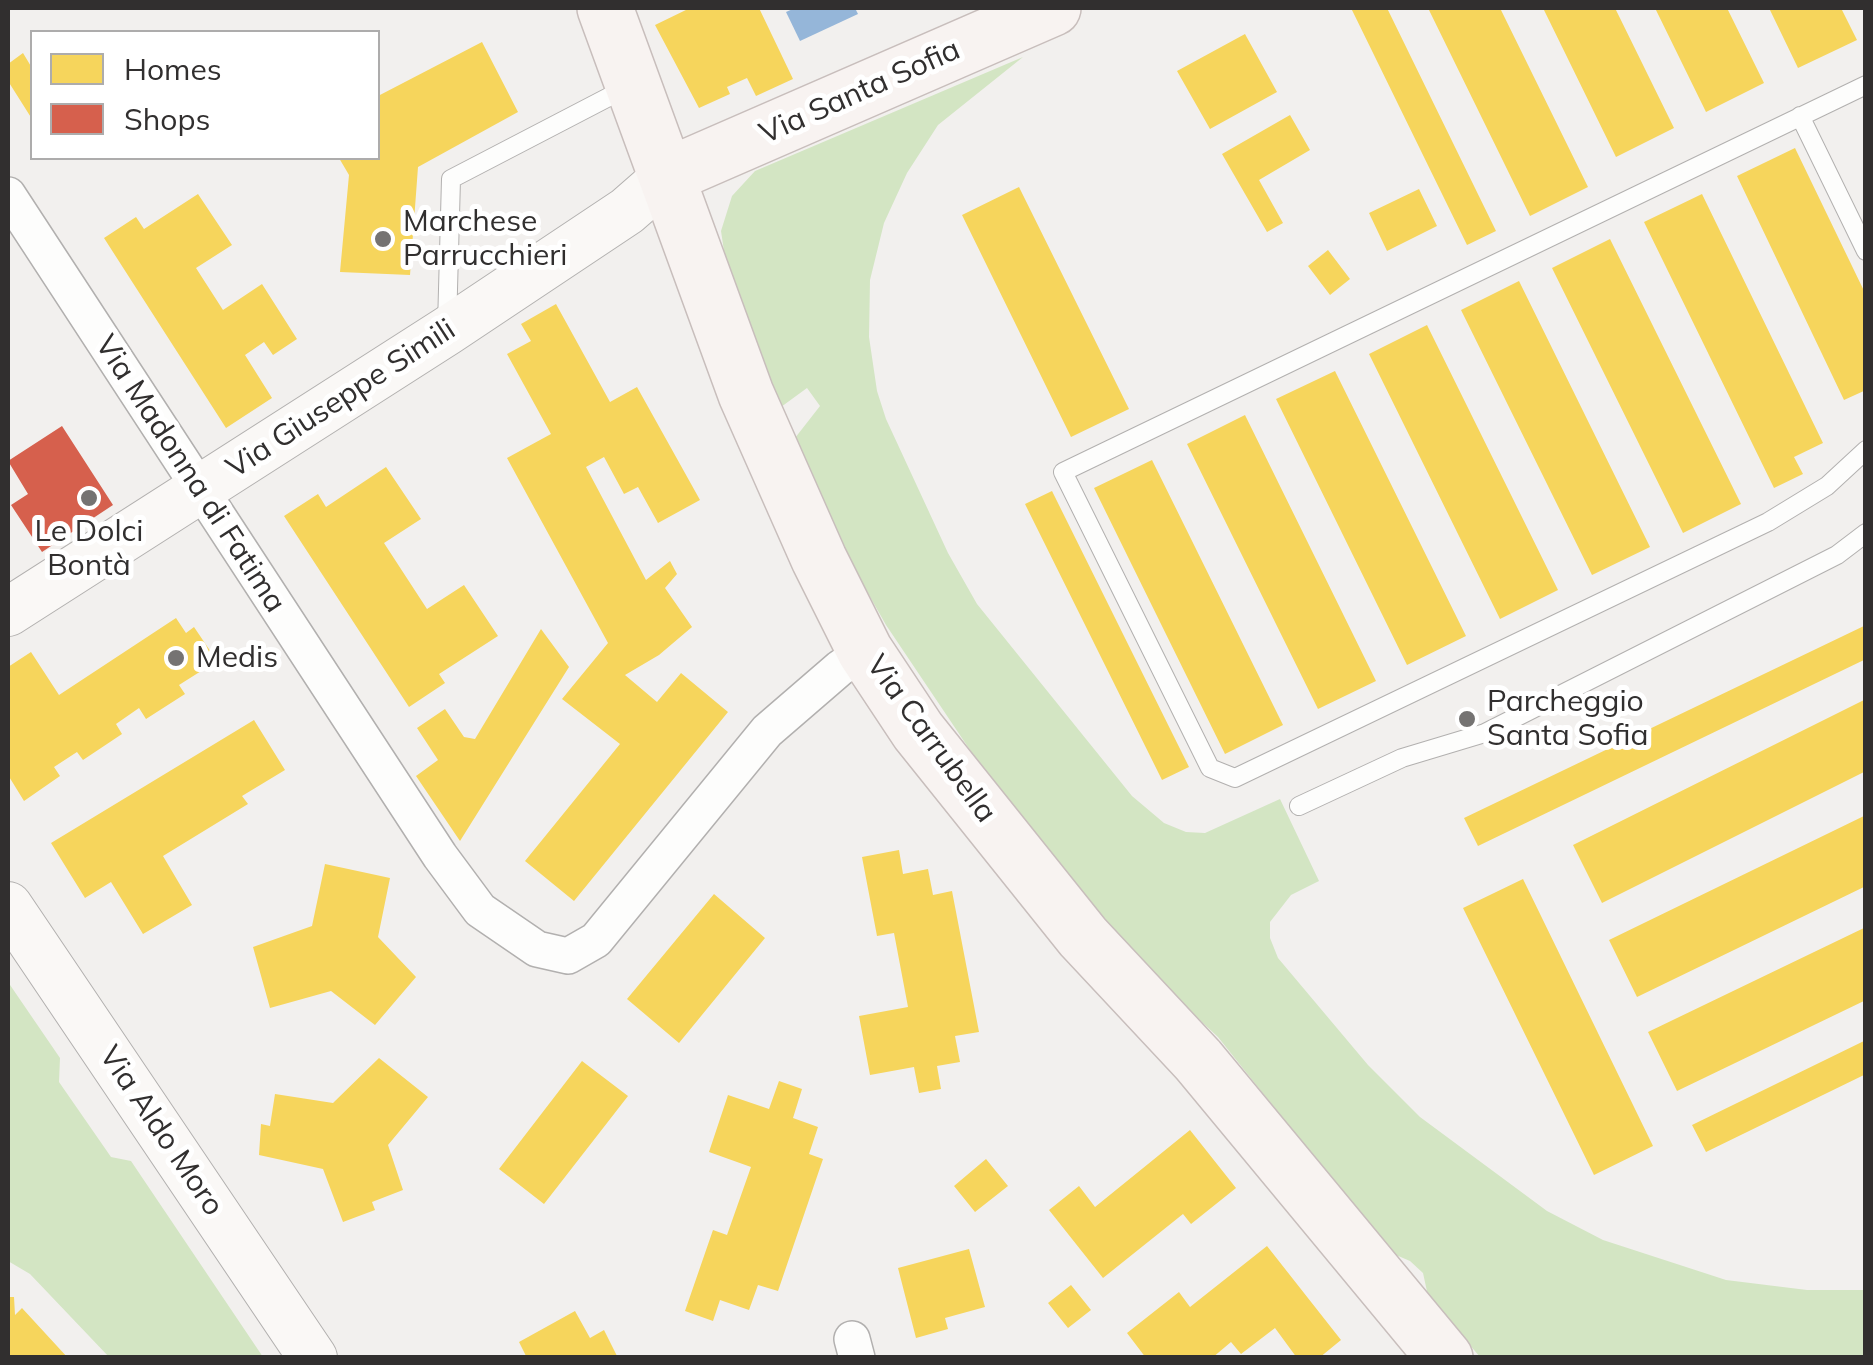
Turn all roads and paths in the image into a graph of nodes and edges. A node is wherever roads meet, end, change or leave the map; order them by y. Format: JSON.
{"nodes":[{"id":1,"x":606,"y":8,"type":"edge"},
{"id":2,"x":1053,"y":8,"type":"edge"},
{"id":3,"x":966,"y":29,"type":"edge"},
{"id":4,"x":634,"y":83,"type":"junction"},
{"id":5,"x":1866,"y":84,"type":"edge"},
{"id":6,"x":1800,"y":116,"type":"junction"},
{"id":7,"x":667,"y":176,"type":"junction"},
{"id":8,"x":8,"y":196,"type":"edge"},
{"id":9,"x":1866,"y":251,"type":"edge"},
{"id":10,"x":447,"y":332,"type":"junction"},
{"id":11,"x":1866,"y":450,"type":"edge"},
{"id":12,"x":200,"y":489,"type":"junction"},
{"id":13,"x":1866,"y":533,"type":"edge"},
{"id":14,"x":8,"y":612,"type":"edge"},
{"id":15,"x":865,"y":650,"type":"junction"},
{"id":16,"x":1299,"y":806,"type":"dead end"},
{"id":17,"x":8,"y":906,"type":"edge"},
{"id":18,"x":1437,"y":1355,"type":"edge"},
{"id":19,"x":313,"y":1358,"type":"edge"}],
"edges":[{"from":1,"to":4,"type":"main road","name":"Via Carrubella"},
{"from":2,"to":3,"type":"main road","name":"Via Santa Sofia"},
{"from":3,"to":7,"type":"main road","name":"Via Santa Sofia"},
{"from":4,"to":7,"type":"main road","name":"Via Carrubella"},
{"from":4,"to":10,"type":"lane"},
{"from":5,"to":6,"type":"lane"},
{"from":6,"to":9,"type":"lane"},
{"from":6,"to":11,"type":"lane"},
{"from":7,"to":10,"type":"street","name":"Via Giuseppe Simili"},
{"from":7,"to":15,"type":"main road","name":"Via Carrubella"},
{"from":8,"to":12,"type":"street","name":"Via Madonna di Fatima"},
{"from":10,"to":12,"type":"street","name":"Via Giuseppe Simili"},
{"from":12,"to":14,"type":"street","name":"Via Giuseppe Simili"},
{"from":12,"to":15,"type":"street","name":"Via Madonna di Fatima"},
{"from":13,"to":16,"type":"lane"},
{"from":15,"to":18,"type":"main road","name":"Via Carrubella"},
{"from":17,"to":19,"type":"street","name":"Via Aldo Moro"}]}
